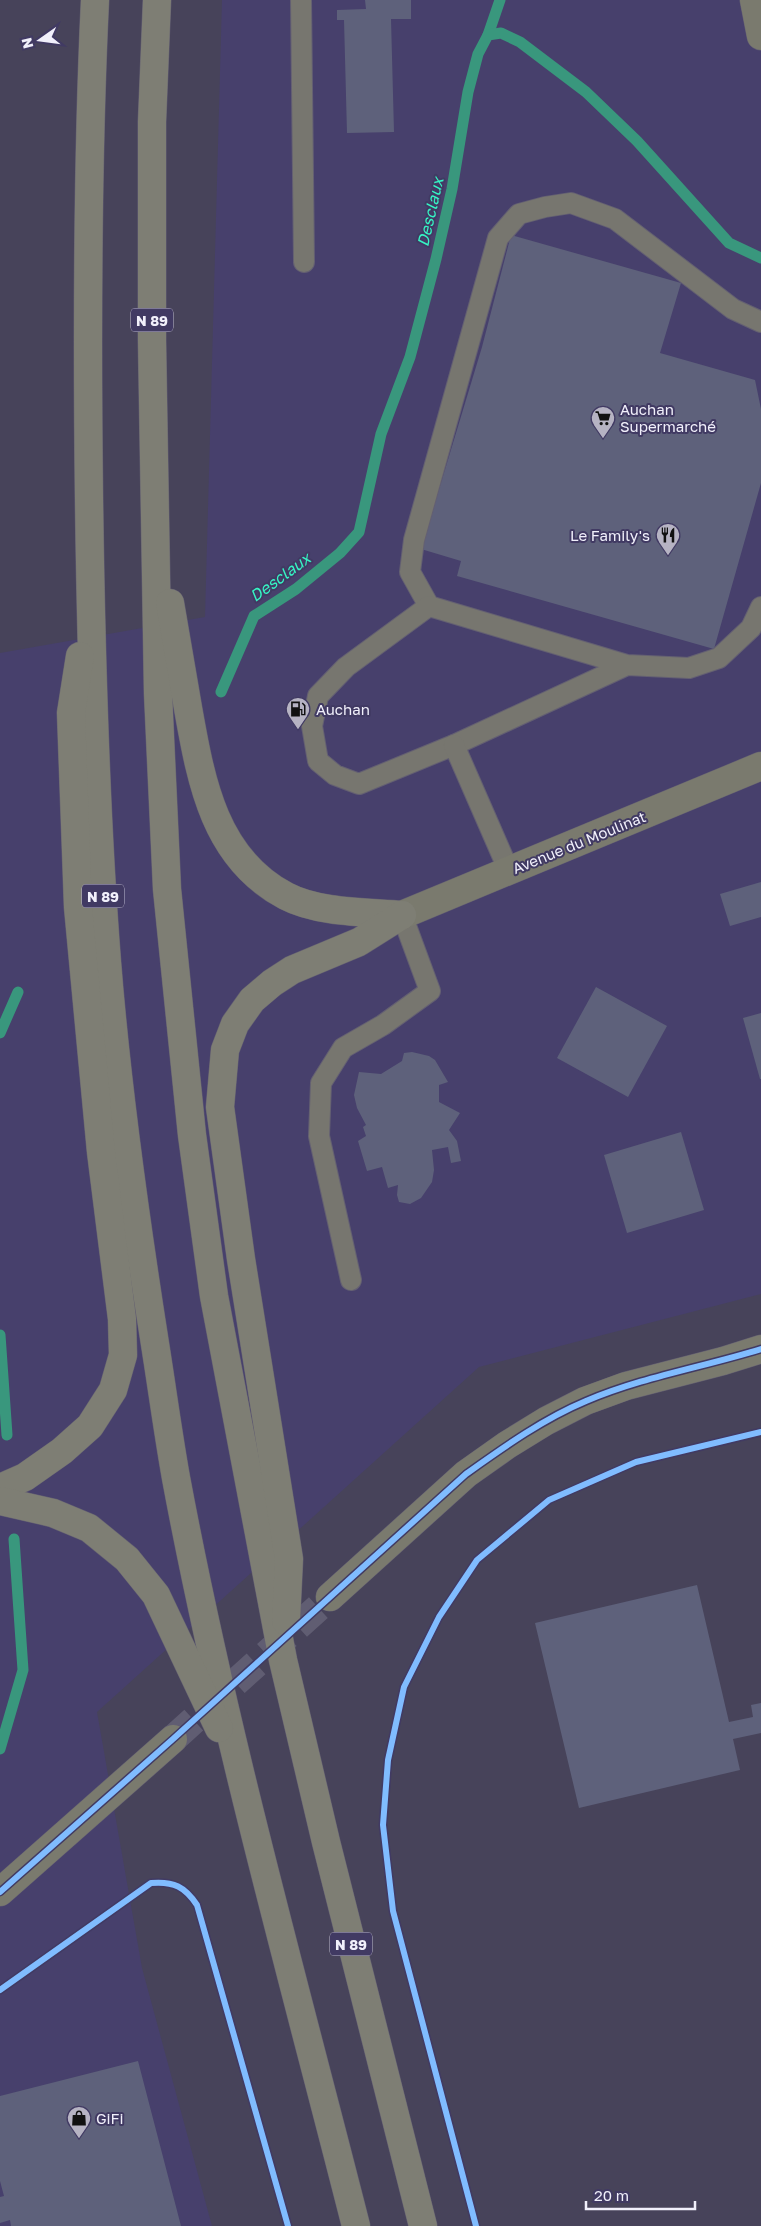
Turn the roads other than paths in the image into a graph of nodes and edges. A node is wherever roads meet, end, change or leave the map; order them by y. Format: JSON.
{"nodes":[{"id":1,"x":95,"y":0,"type":"edge"},
{"id":2,"x":157,"y":0,"type":"edge"},
{"id":3,"x":301,"y":0,"type":"edge"},
{"id":4,"x":754,"y":0,"type":"edge"},
{"id":5,"x":761,"y":36,"type":"edge"},
{"id":6,"x":304,"y":262,"type":"dead end"},
{"id":7,"x":761,"y":322,"type":"edge"},
{"id":8,"x":155,"y":518,"type":"junction"},
{"id":9,"x":90,"y":585,"type":"junction"},
{"id":10,"x":429,"y":606,"type":"junction"},
{"id":11,"x":761,"y":607,"type":"edge"},
{"id":12,"x":627,"y":664,"type":"junction"},
{"id":13,"x":454,"y":745,"type":"junction"},
{"id":14,"x":759,"y":768,"type":"edge"},
{"id":15,"x":509,"y":871,"type":"junction"},
{"id":16,"x":402,"y":915,"type":"junction"},
{"id":17,"x":351,"y":1280,"type":"dead end"},
{"id":18,"x":761,"y":1348,"type":"edge"},
{"id":19,"x":761,"y":1358,"type":"edge"},
{"id":20,"x":723,"y":1361,"type":"junction"},
{"id":21,"x":0,"y":1488,"type":"edge"},
{"id":22,"x":0,"y":1501,"type":"edge"},
{"id":23,"x":330,"y":1597,"type":"tunnel mouth"},
{"id":24,"x":283,"y":1660,"type":"junction"},
{"id":25,"x":173,"y":1740,"type":"tunnel mouth"},
{"id":26,"x":243,"y":1779,"type":"junction"},
{"id":27,"x":3,"y":1890,"type":"edge"},
{"id":28,"x":356,"y":2226,"type":"edge"},
{"id":29,"x":423,"y":2226,"type":"edge"}],
"edges":[{"from":1,"to":9,"type":"highway","number":"N 89"},
{"from":2,"to":8,"type":"highway","number":"N 89"},
{"from":3,"to":6,"type":"lane"},
{"from":4,"to":5,"type":"street"},
{"from":7,"to":10,"type":"lane"},
{"from":8,"to":16,"type":"highway"},
{"from":8,"to":24,"type":"highway","number":"N 89"},
{"from":9,"to":21,"type":"highway"},
{"from":9,"to":26,"type":"highway","number":"N 89"},
{"from":10,"to":12,"type":"lane"},
{"from":10,"to":13,"type":"lane"},
{"from":11,"to":12,"type":"lane"},
{"from":12,"to":13,"type":"lane"},
{"from":13,"to":15,"type":"lane"},
{"from":14,"to":15,"type":"street","name":"Avenue du Moulinat"},
{"from":15,"to":16,"type":"street","name":"Avenue du Moulinat"},
{"from":16,"to":17,"type":"lane"},
{"from":16,"to":24,"type":"highway"},
{"from":18,"to":20,"type":"street"},
{"from":19,"to":20,"type":"street"},
{"from":20,"to":23,"type":"street"},
{"from":22,"to":26,"type":"highway"},
{"from":24,"to":29,"type":"highway","number":"N 89"},
{"from":25,"to":27,"type":"street"},
{"from":26,"to":28,"type":"highway","number":"N 89"}]}
